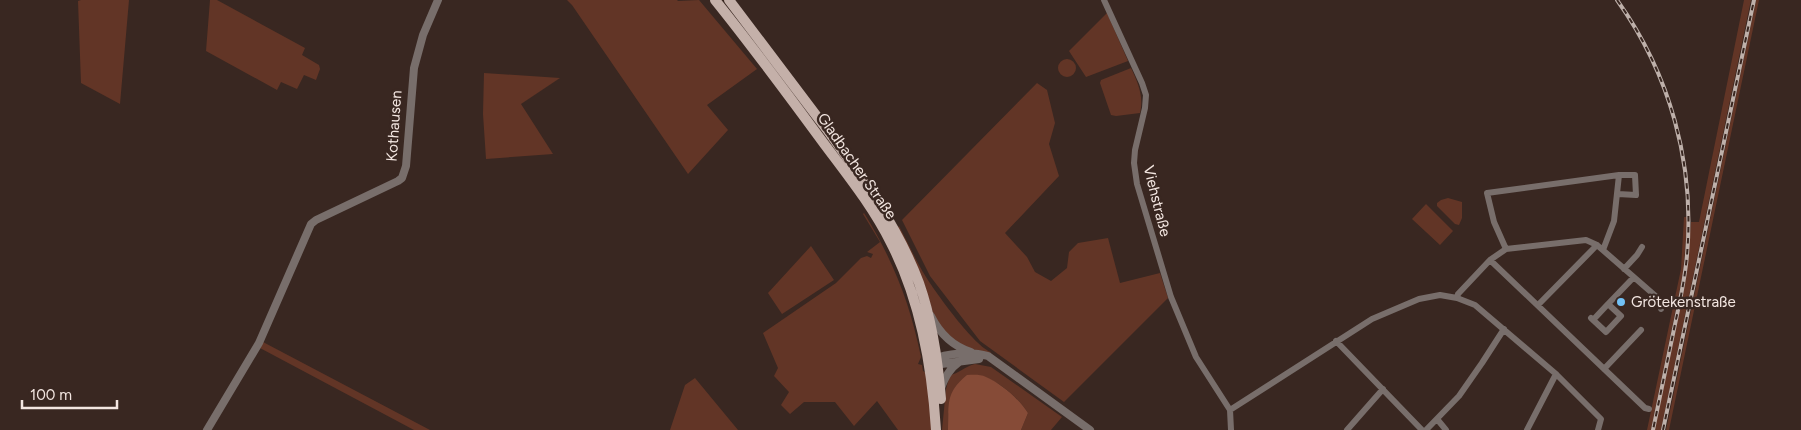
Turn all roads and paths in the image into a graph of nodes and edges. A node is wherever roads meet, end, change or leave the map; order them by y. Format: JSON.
{"nodes":[{"id":1,"x":438,"y":0,"type":"edge"},
{"id":2,"x":714,"y":0,"type":"edge"},
{"id":3,"x":729,"y":0,"type":"edge"},
{"id":4,"x":1104,"y":0,"type":"edge"},
{"id":5,"x":1620,"y":175,"type":"junction"},
{"id":6,"x":1618,"y":194,"type":"junction"},
{"id":7,"x":1597,"y":245,"type":"junction"},
{"id":8,"x":1642,"y":247,"type":"dead end"},
{"id":9,"x":1506,"y":249,"type":"junction"},
{"id":10,"x":1604,"y":250,"type":"junction"},
{"id":11,"x":1490,"y":260,"type":"junction"},
{"id":12,"x":1624,"y":269,"type":"junction"},
{"id":13,"x":1633,"y":278,"type":"junction"},
{"id":14,"x":1457,"y":298,"type":"junction"},
{"id":15,"x":1608,"y":304,"type":"junction"},
{"id":16,"x":1538,"y":306,"type":"junction"},
{"id":17,"x":926,"y":308,"type":"junction"},
{"id":18,"x":1661,"y":310,"type":"dead end"},
{"id":19,"x":1504,"y":328,"type":"junction"},
{"id":20,"x":1641,"y":330,"type":"dead end"},
{"id":21,"x":1336,"y":340,"type":"junction"},
{"id":22,"x":975,"y":354,"type":"junction"},
{"id":23,"x":934,"y":361,"type":"junction"},
{"id":24,"x":959,"y":362,"type":"junction"},
{"id":25,"x":996,"y":362,"type":"junction"},
{"id":26,"x":1604,"y":369,"type":"junction"},
{"id":27,"x":1556,"y":374,"type":"junction"},
{"id":28,"x":1383,"y":389,"type":"junction"},
{"id":29,"x":940,"y":393,"type":"junction"},
{"id":30,"x":1230,"y":410,"type":"junction"},
{"id":31,"x":1649,"y":410,"type":"dead end"},
{"id":32,"x":1437,"y":419,"type":"junction"},
{"id":33,"x":207,"y":430,"type":"edge"},
{"id":34,"x":937,"y":430,"type":"edge"},
{"id":35,"x":1090,"y":430,"type":"edge"},
{"id":36,"x":1231,"y":430,"type":"edge"},
{"id":37,"x":1348,"y":430,"type":"edge"},
{"id":38,"x":1422,"y":430,"type":"edge"},
{"id":39,"x":1426,"y":430,"type":"edge"},
{"id":40,"x":1446,"y":430,"type":"edge"},
{"id":41,"x":1527,"y":430,"type":"edge"},
{"id":42,"x":1598,"y":430,"type":"edge"}],
"edges":[{"from":1,"to":33,"type":"street","name":"Kothausen"},
{"from":2,"to":23,"type":"main road","name":"Gladbacher Straße"},
{"from":3,"to":17,"type":"main road","name":"Gladbacher Straße"},
{"from":4,"to":30,"type":"street","name":"Viehstraße"},
{"from":5,"to":6,"type":"street"},
{"from":5,"to":6,"type":"street"},
{"from":5,"to":9,"type":"street"},
{"from":6,"to":10,"type":"street"},
{"from":7,"to":9,"type":"street"},
{"from":7,"to":10,"type":"street"},
{"from":7,"to":16,"type":"street"},
{"from":8,"to":12,"type":"street"},
{"from":9,"to":11,"type":"street"},
{"from":10,"to":12,"type":"street"},
{"from":11,"to":14,"type":"street"},
{"from":11,"to":16,"type":"street"},
{"from":12,"to":13,"type":"street"},
{"from":13,"to":15,"type":"street"},
{"from":13,"to":18,"type":"street"},
{"from":14,"to":19,"type":"street"},
{"from":14,"to":21,"type":"street"},
{"from":15,"to":15,"type":"street"},
{"from":16,"to":26,"type":"street"},
{"from":17,"to":22,"type":"street"},
{"from":17,"to":23,"type":"main road","name":"Gladbacher Straße"},
{"from":19,"to":27,"type":"street"},
{"from":19,"to":32,"type":"street"},
{"from":20,"to":26,"type":"street"},
{"from":21,"to":28,"type":"street"},
{"from":21,"to":30,"type":"street"},
{"from":22,"to":23,"type":"street"},
{"from":22,"to":25,"type":"street"},
{"from":23,"to":24,"type":"street"},
{"from":23,"to":29,"type":"main road"},
{"from":23,"to":34,"type":"main road"},
{"from":24,"to":25,"type":"street"},
{"from":24,"to":29,"type":"street"},
{"from":25,"to":35,"type":"street"},
{"from":26,"to":31,"type":"street"},
{"from":27,"to":41,"type":"street"},
{"from":27,"to":42,"type":"street"},
{"from":28,"to":37,"type":"street"},
{"from":28,"to":38,"type":"street"},
{"from":29,"to":34,"type":"main road"},
{"from":30,"to":36,"type":"street"},
{"from":32,"to":39,"type":"street"},
{"from":32,"to":40,"type":"street"}]}
